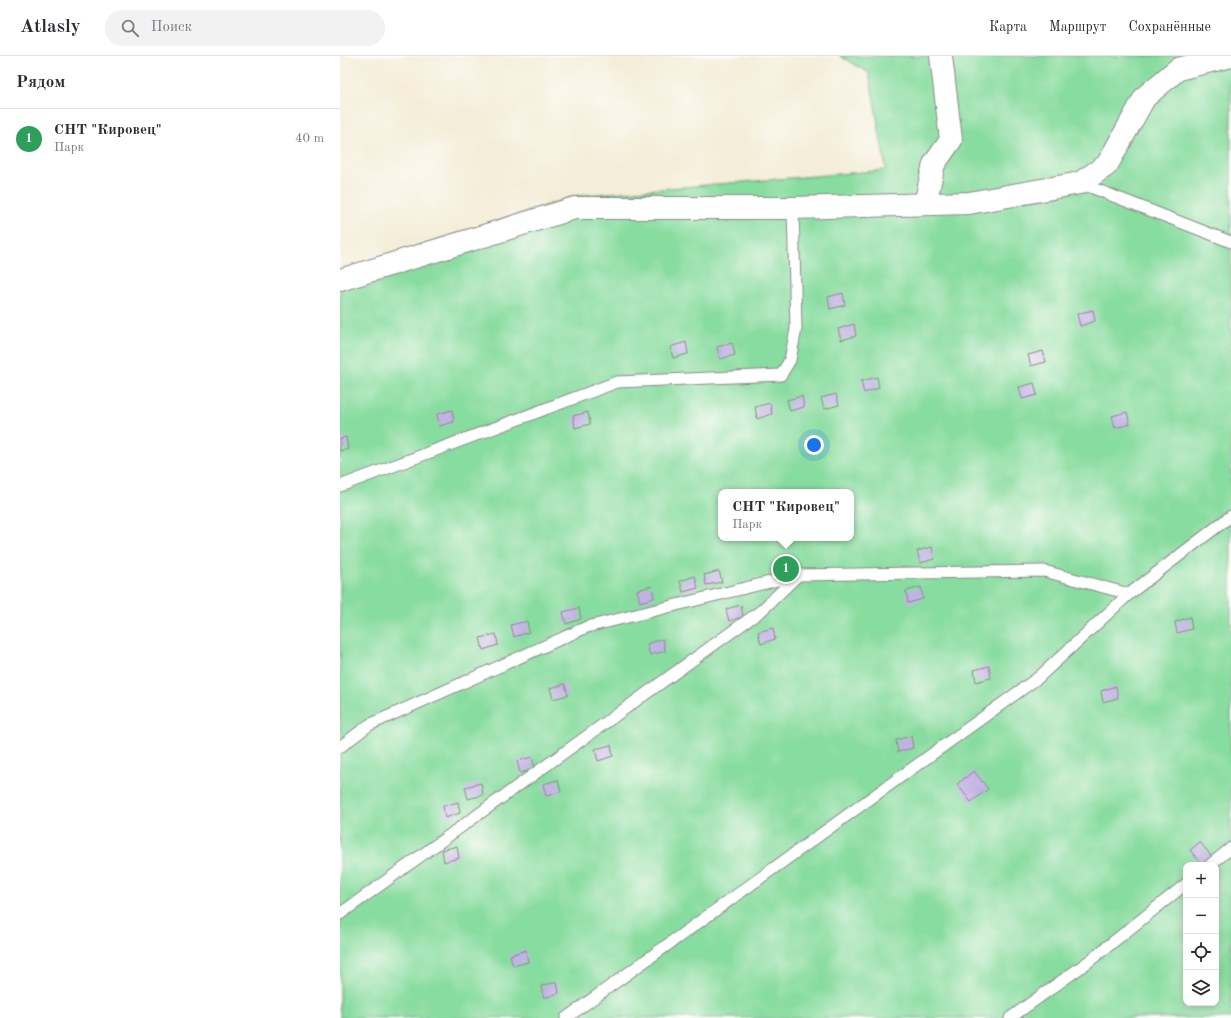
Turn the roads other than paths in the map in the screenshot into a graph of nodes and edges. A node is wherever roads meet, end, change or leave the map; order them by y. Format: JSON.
{"nodes":[{"id":1,"x":941,"y":56,"type":"edge"},
{"id":2,"x":1231,"y":56,"type":"edge"},
{"id":3,"x":1080,"y":182,"type":"junction"},
{"id":4,"x":925,"y":204,"type":"junction"},
{"id":5,"x":793,"y":208,"type":"junction"},
{"id":6,"x":1231,"y":242,"type":"edge"},
{"id":7,"x":340,"y":280,"type":"edge"},
{"id":8,"x":340,"y":486,"type":"edge"},
{"id":9,"x":1231,"y":516,"type":"edge"},
{"id":10,"x":798,"y":575,"type":"junction"},
{"id":11,"x":1129,"y":594,"type":"junction"},
{"id":12,"x":340,"y":747,"type":"edge"},
{"id":13,"x":1231,"y":848,"type":"edge"},
{"id":14,"x":1214,"y":862,"type":"edge"},
{"id":15,"x":1183,"y":886,"type":"edge"},
{"id":16,"x":340,"y":914,"type":"edge"},
{"id":17,"x":566,"y":1018,"type":"edge"},
{"id":18,"x":1010,"y":1018,"type":"edge"}],
"edges":[{"from":1,"to":4,"type":"street"},
{"from":2,"to":3,"type":"street"},
{"from":3,"to":4,"type":"street"},
{"from":3,"to":6,"type":"lane"},
{"from":4,"to":5,"type":"street"},
{"from":5,"to":7,"type":"street"},
{"from":5,"to":8,"type":"lane"},
{"from":9,"to":11,"type":"lane"},
{"from":10,"to":11,"type":"lane"},
{"from":10,"to":12,"type":"lane"},
{"from":10,"to":16,"type":"lane"},
{"from":11,"to":17,"type":"lane"},
{"from":13,"to":14,"type":"lane"},
{"from":15,"to":18,"type":"lane"}]}
